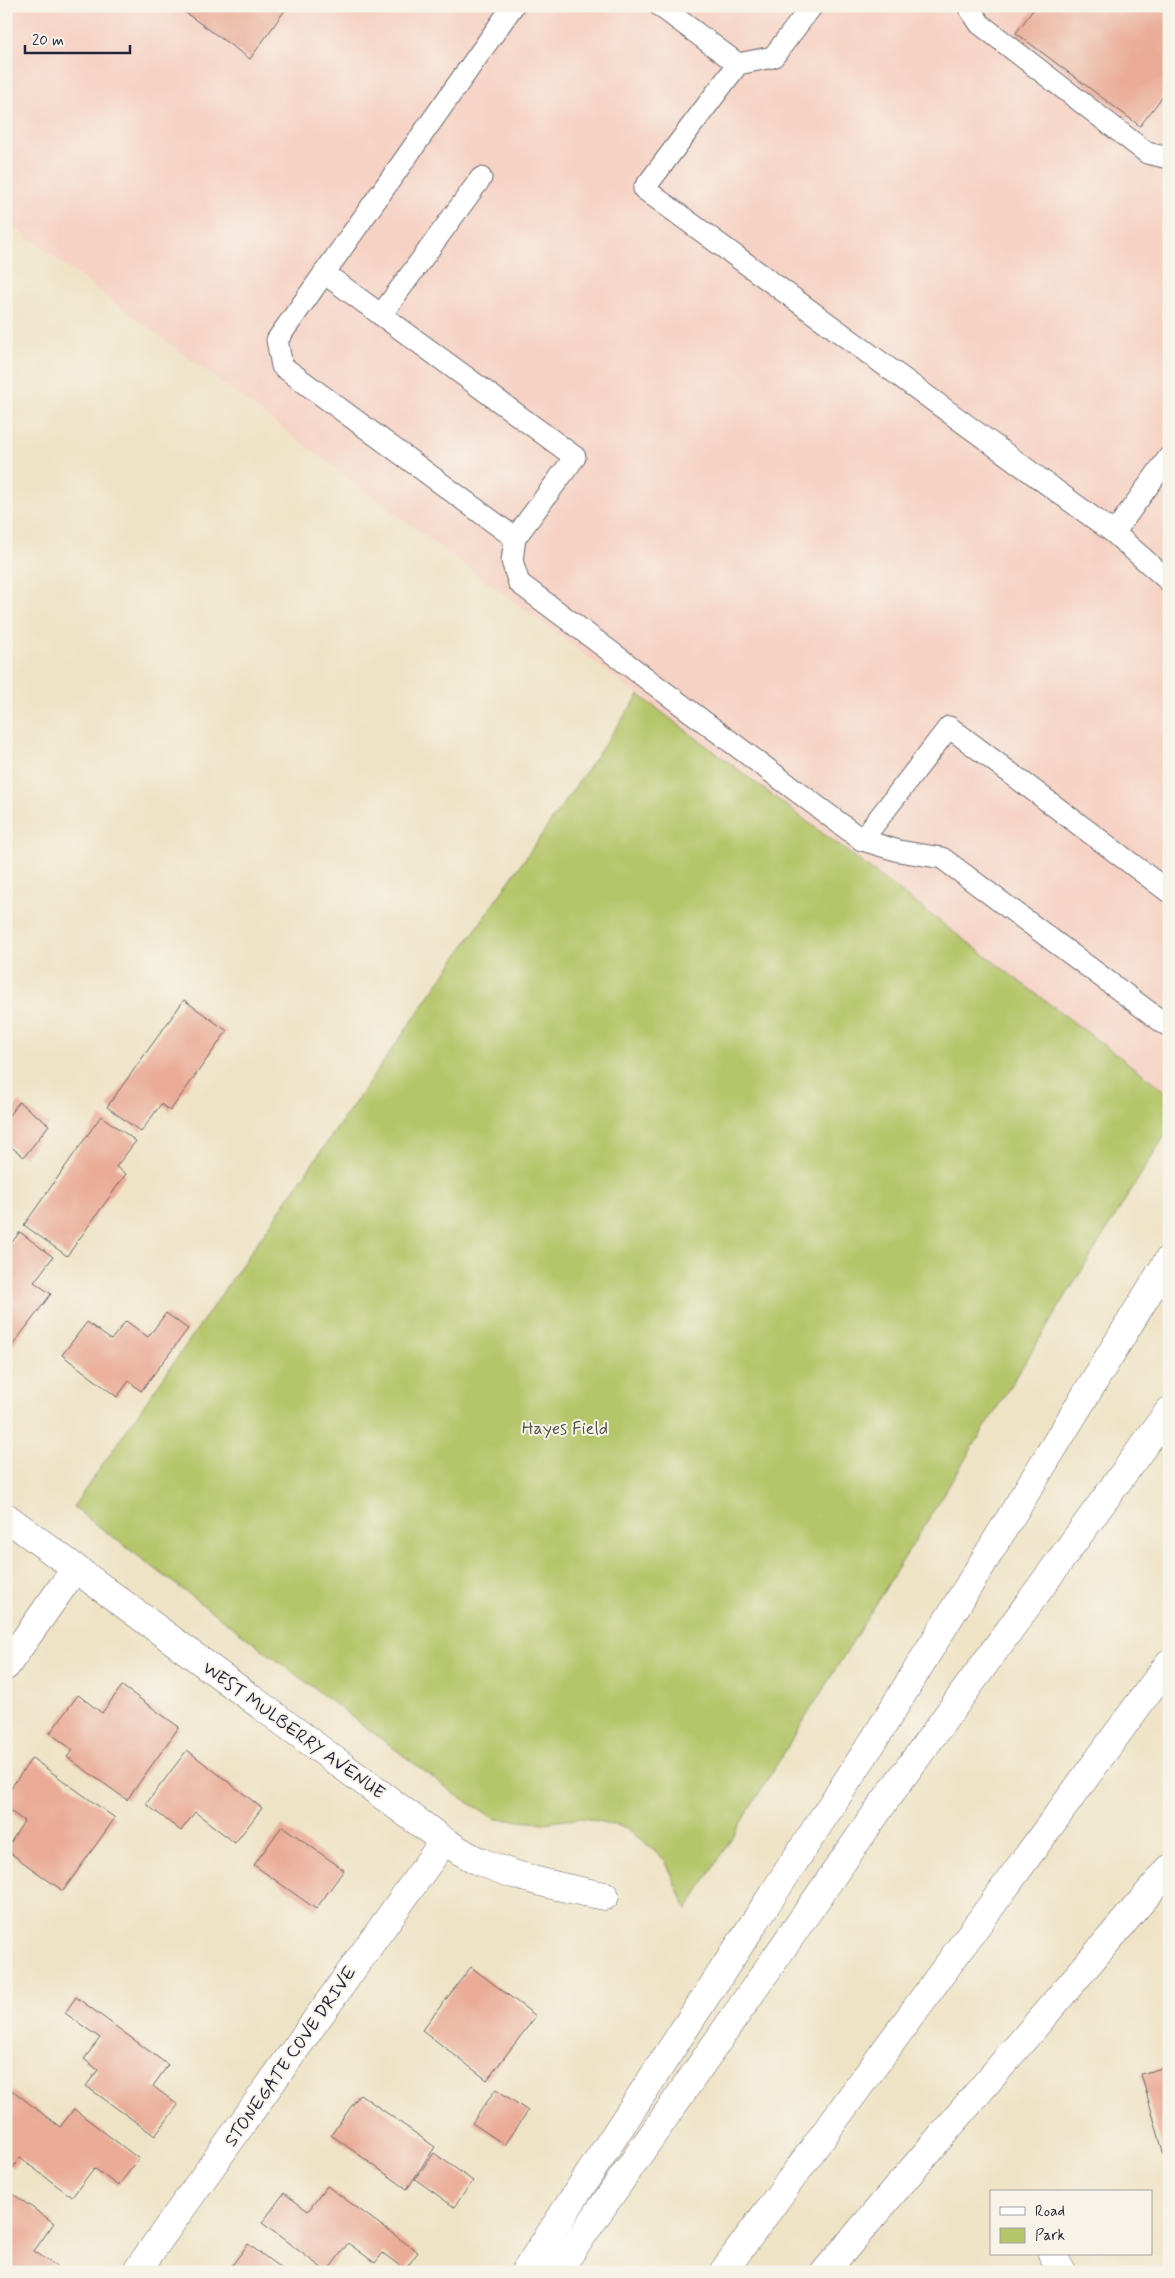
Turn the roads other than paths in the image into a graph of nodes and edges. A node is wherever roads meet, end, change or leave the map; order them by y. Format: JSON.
{"nodes":[{"id":1,"x":513,"y":6,"type":"edge"},
{"id":2,"x":660,"y":6,"type":"edge"},
{"id":3,"x":812,"y":6,"type":"edge"},
{"id":4,"x":968,"y":6,"type":"edge"},
{"id":5,"x":738,"y":64,"type":"junction"},
{"id":6,"x":1169,"y":158,"type":"edge"},
{"id":7,"x":481,"y":178,"type":"dead end"},
{"id":8,"x":324,"y":273,"type":"junction"},
{"id":9,"x":381,"y":315,"type":"junction"},
{"id":10,"x":1169,"y":457,"type":"edge"},
{"id":11,"x":1114,"y":533,"type":"junction"},
{"id":12,"x":515,"y":538,"type":"junction"},
{"id":13,"x":1169,"y":581,"type":"edge"},
{"id":14,"x":862,"y":840,"type":"junction"},
{"id":15,"x":1169,"y":892,"type":"edge"},
{"id":16,"x":1169,"y":1020,"type":"edge"},
{"id":17,"x":1169,"y":1259,"type":"edge"},
{"id":18,"x":1169,"y":1411,"type":"edge"},
{"id":19,"x":6,"y":1518,"type":"edge"},
{"id":20,"x":75,"y":1569,"type":"junction"},
{"id":21,"x":1169,"y":1663,"type":"edge"},
{"id":22,"x":6,"y":1666,"type":"edge"},
{"id":23,"x":444,"y":1841,"type":"junction"},
{"id":24,"x":1169,"y":1869,"type":"edge"},
{"id":25,"x":605,"y":1896,"type":"dead end"},
{"id":26,"x":1053,"y":2256,"type":"edge"},
{"id":27,"x":136,"y":2272,"type":"edge"},
{"id":28,"x":526,"y":2272,"type":"edge"},
{"id":29,"x":557,"y":2272,"type":"edge"},
{"id":30,"x":723,"y":2272,"type":"edge"},
{"id":31,"x":825,"y":2272,"type":"edge"},
{"id":32,"x":1062,"y":2272,"type":"edge"}],
"edges":[{"from":1,"to":8,"type":"lane"},
{"from":2,"to":5,"type":"lane"},
{"from":3,"to":5,"type":"lane"},
{"from":4,"to":6,"type":"lane"},
{"from":5,"to":11,"type":"lane"},
{"from":7,"to":9,"type":"lane"},
{"from":8,"to":9,"type":"lane"},
{"from":8,"to":12,"type":"lane"},
{"from":9,"to":12,"type":"lane"},
{"from":10,"to":11,"type":"lane"},
{"from":11,"to":13,"type":"lane"},
{"from":12,"to":14,"type":"lane"},
{"from":14,"to":15,"type":"lane"},
{"from":14,"to":16,"type":"lane"},
{"from":17,"to":28,"type":"main road"},
{"from":18,"to":29,"type":"main road"},
{"from":19,"to":20,"type":"main road","name":"WEST MULBERRY AVENUE"},
{"from":20,"to":22,"type":"main road"},
{"from":20,"to":23,"type":"main road","name":"WEST MULBERRY AVENUE"},
{"from":21,"to":30,"type":"main road"},
{"from":23,"to":25,"type":"main road","name":"WEST MULBERRY AVENUE"},
{"from":23,"to":27,"type":"main road","name":"STONEGATE COVE DRIVE"},
{"from":24,"to":31,"type":"main road"},
{"from":26,"to":32,"type":"main road"}]}
